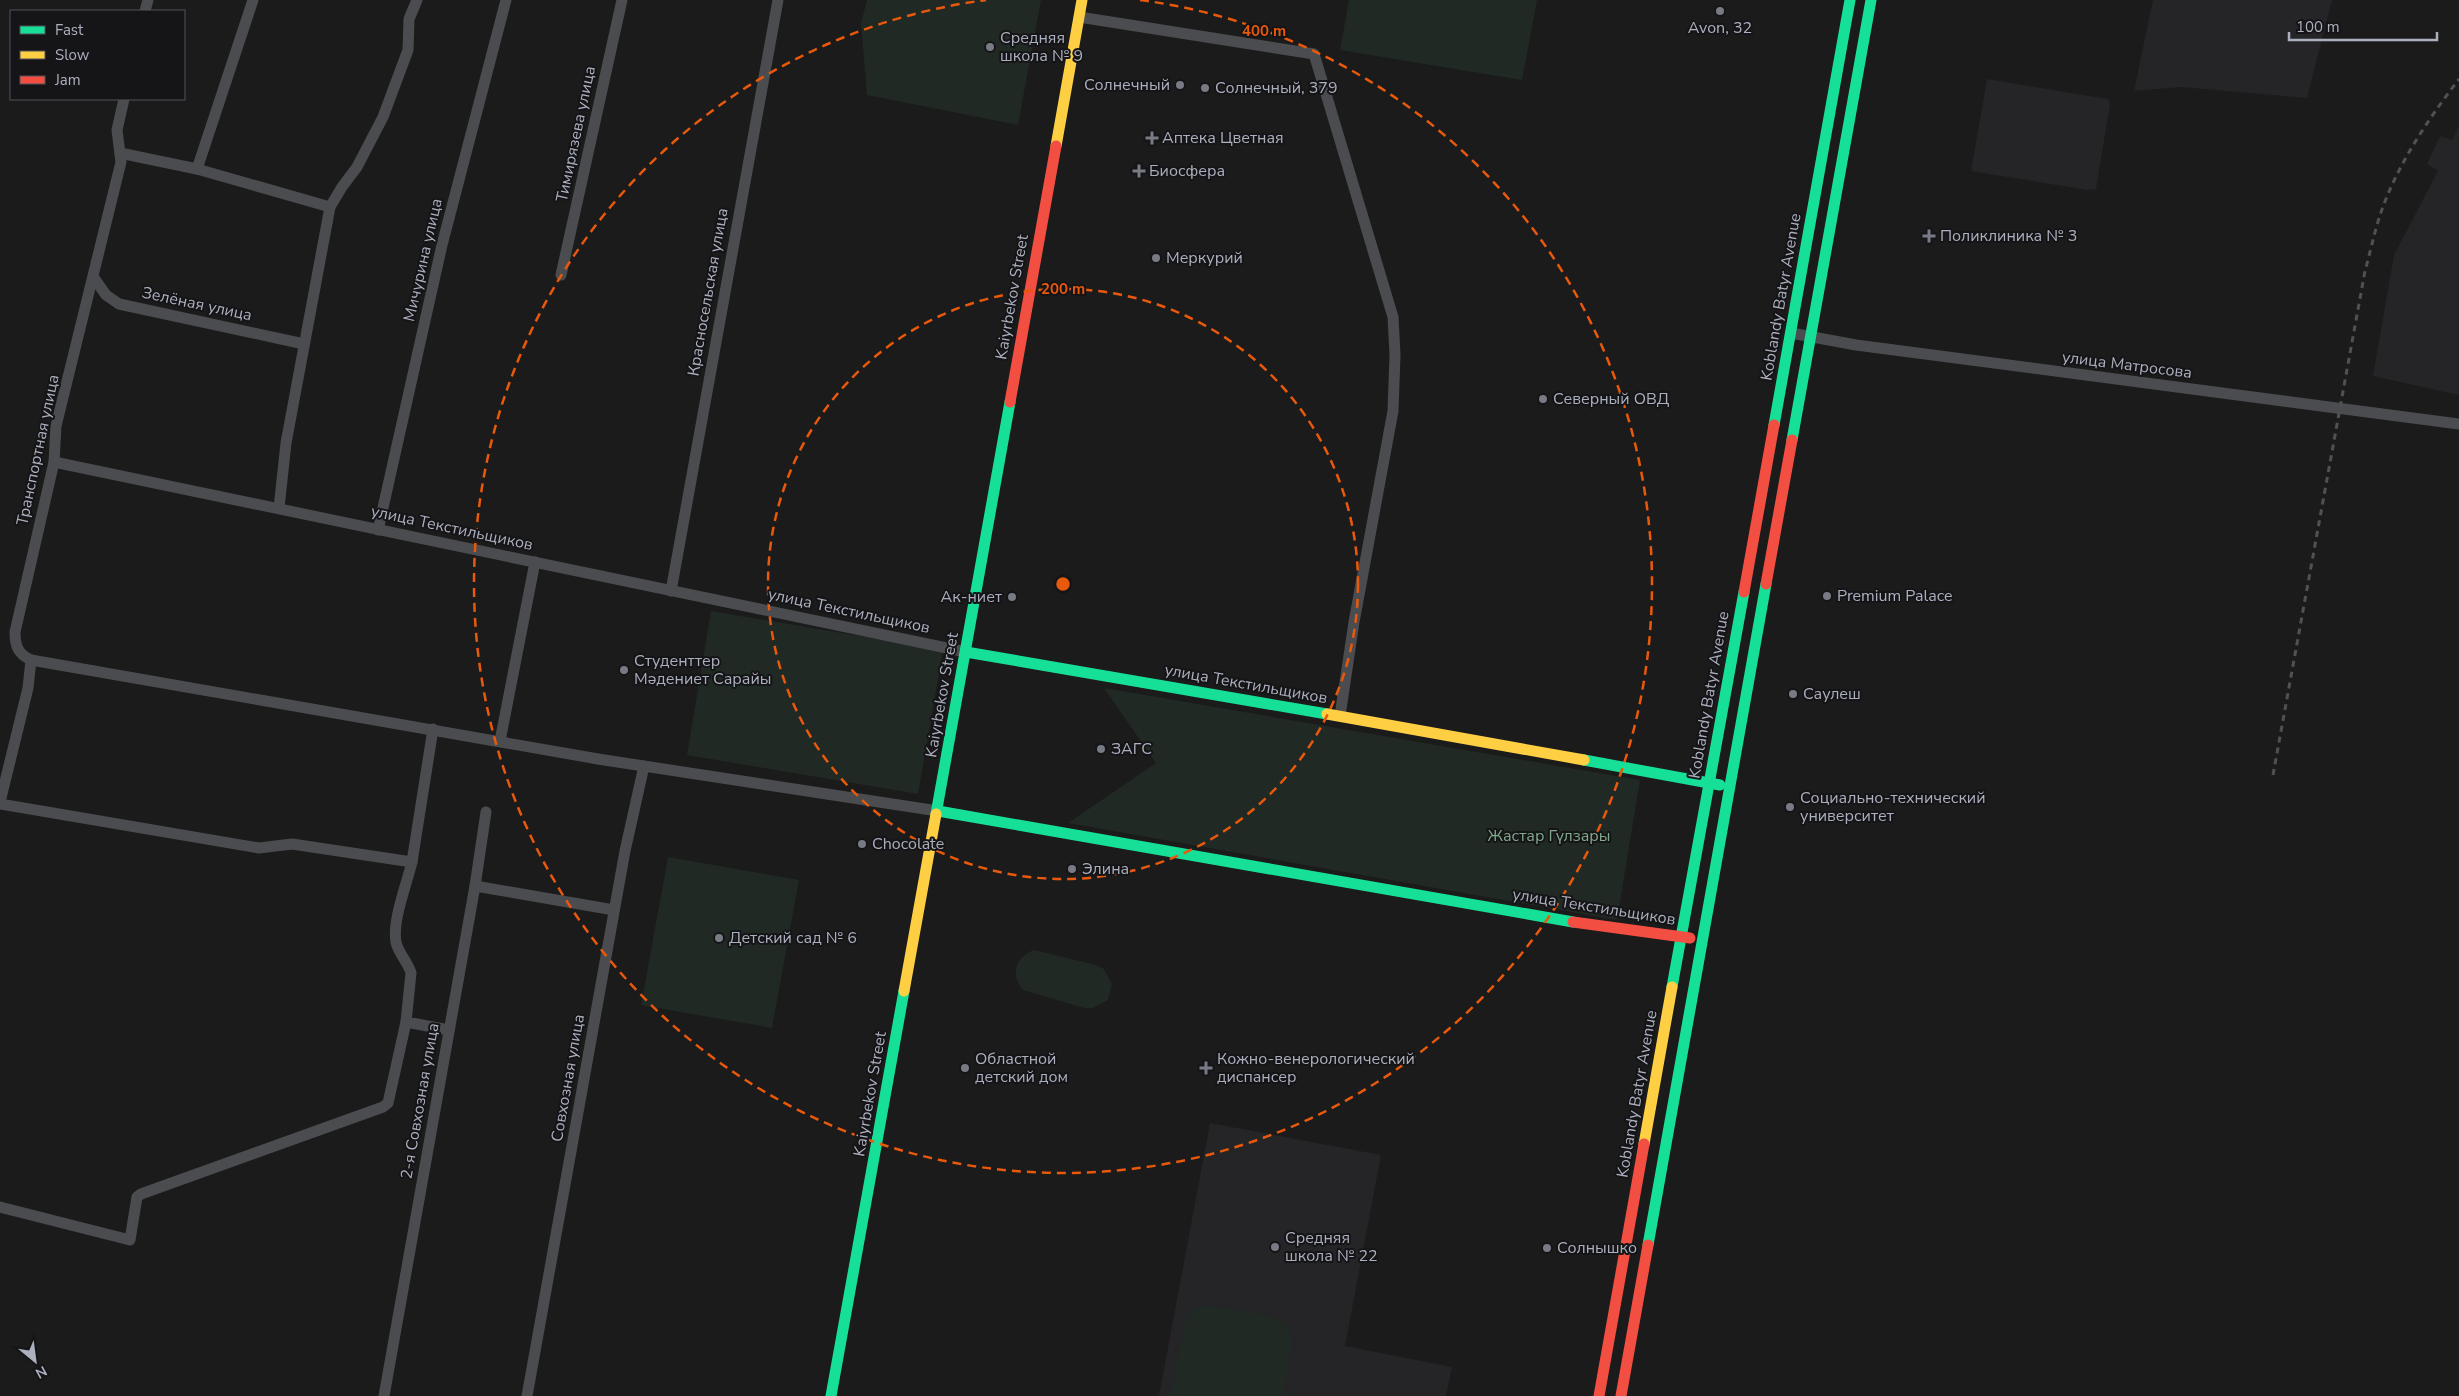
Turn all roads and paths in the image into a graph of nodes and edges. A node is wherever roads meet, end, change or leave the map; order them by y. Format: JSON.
{"nodes":[{"id":1,"x":253,"y":0,"type":"edge"},
{"id":2,"x":418,"y":0,"type":"edge"},
{"id":3,"x":506,"y":0,"type":"edge"},
{"id":4,"x":622,"y":0,"type":"edge"},
{"id":5,"x":777,"y":0,"type":"edge"},
{"id":6,"x":1082,"y":0,"type":"edge"},
{"id":7,"x":1850,"y":0,"type":"edge"},
{"id":8,"x":1871,"y":0,"type":"edge"},
{"id":9,"x":1079,"y":17,"type":"junction"},
{"id":10,"x":124,"y":100,"type":"edge"},
{"id":11,"x":120,"y":153,"type":"junction"},
{"id":12,"x":197,"y":169,"type":"junction"},
{"id":13,"x":330,"y":207,"type":"junction"},
{"id":14,"x":561,"y":275,"type":"dead end"},
{"id":15,"x":94,"y":278,"type":"junction"},
{"id":16,"x":1791,"y":334,"type":"junction"},
{"id":17,"x":1810,"y":337,"type":"junction"},
{"id":18,"x":304,"y":344,"type":"junction"},
{"id":19,"x":2459,"y":424,"type":"edge"},
{"id":20,"x":54,"y":462,"type":"junction"},
{"id":21,"x":279,"y":508,"type":"junction"},
{"id":22,"x":378,"y":530,"type":"junction"},
{"id":23,"x":535,"y":562,"type":"junction"},
{"id":24,"x":671,"y":591,"type":"junction"},
{"id":25,"x":966,"y":652,"type":"junction"},
{"id":26,"x":31,"y":660,"type":"junction"},
{"id":27,"x":1340,"y":716,"type":"junction"},
{"id":28,"x":433,"y":729,"type":"junction"},
{"id":29,"x":500,"y":741,"type":"junction"},
{"id":30,"x":644,"y":766,"type":"junction"},
{"id":31,"x":1710,"y":783,"type":"junction"},
{"id":32,"x":1729,"y":787,"type":"junction"},
{"id":33,"x":0,"y":803,"type":"edge"},
{"id":34,"x":938,"y":811,"type":"junction"},
{"id":35,"x":486,"y":812,"type":"dead end"},
{"id":36,"x":412,"y":862,"type":"junction"},
{"id":37,"x":475,"y":886,"type":"junction"},
{"id":38,"x":614,"y":910,"type":"junction"},
{"id":39,"x":1680,"y":938,"type":"junction"},
{"id":40,"x":1702,"y":939,"type":"junction"},
{"id":41,"x":406,"y":1022,"type":"junction"},
{"id":42,"x":449,"y":1030,"type":"junction"},
{"id":43,"x":0,"y":1207,"type":"edge"},
{"id":44,"x":384,"y":1396,"type":"edge"},
{"id":45,"x":526,"y":1396,"type":"edge"},
{"id":46,"x":831,"y":1396,"type":"edge"},
{"id":47,"x":1599,"y":1396,"type":"edge"},
{"id":48,"x":1621,"y":1396,"type":"edge"}],
"edges":[{"from":1,"to":12,"type":"street"},
{"from":2,"to":13,"type":"street"},
{"from":3,"to":22,"type":"street","name":"Мичурина улица"},
{"from":4,"to":14,"type":"street","name":"Тимирязева улица"},
{"from":5,"to":24,"type":"street","name":"Красносельская улица"},
{"from":6,"to":9,"type":"street","name":"Kaiyrbekov Street"},
{"from":7,"to":16,"type":"street","name":"Koblandy Batyr Avenue"},
{"from":8,"to":17,"type":"street"},
{"from":9,"to":25,"type":"street","name":"Kaiyrbekov Street"},
{"from":9,"to":27,"type":"street"},
{"from":10,"to":11,"type":"street","name":"Транспортная улица"},
{"from":11,"to":12,"type":"street"},
{"from":11,"to":15,"type":"street","name":"Транспортная улица"},
{"from":12,"to":13,"type":"street"},
{"from":13,"to":18,"type":"street"},
{"from":15,"to":18,"type":"street","name":"Зелёная улица"},
{"from":15,"to":20,"type":"street","name":"Транспортная улица"},
{"from":16,"to":17,"type":"street","name":"улица Матросова"},
{"from":16,"to":31,"type":"street","name":"Koblandy Batyr Avenue"},
{"from":17,"to":19,"type":"street","name":"улица Матросова"},
{"from":17,"to":32,"type":"street"},
{"from":18,"to":21,"type":"street"},
{"from":20,"to":21,"type":"street","name":"улица Текстильщиков"},
{"from":20,"to":26,"type":"street","name":"Транспортная улица"},
{"from":21,"to":22,"type":"street","name":"улица Текстильщиков"},
{"from":22,"to":23,"type":"street","name":"улица Текстильщиков"},
{"from":23,"to":24,"type":"street","name":"улица Текстильщиков"},
{"from":23,"to":29,"type":"street"},
{"from":24,"to":25,"type":"street","name":"улица Текстильщиков"},
{"from":25,"to":27,"type":"street","name":"улица Текстильщиков"},
{"from":25,"to":34,"type":"street","name":"Kaiyrbekov Street"},
{"from":26,"to":28,"type":"street","name":"улица Текстильщиков"},
{"from":26,"to":33,"type":"street"},
{"from":27,"to":31,"type":"street","name":"улица Текстильщиков"},
{"from":28,"to":29,"type":"street","name":"улица Текстильщиков"},
{"from":28,"to":36,"type":"street"},
{"from":29,"to":30,"type":"street","name":"улица Текстильщиков"},
{"from":30,"to":34,"type":"street","name":"улица Текстильщиков"},
{"from":30,"to":38,"type":"street","name":"Совхозная улица"},
{"from":31,"to":32,"type":"street","name":"улица Текстильщиков"},
{"from":31,"to":39,"type":"street","name":"Koblandy Batyr Avenue"},
{"from":32,"to":40,"type":"street"},
{"from":33,"to":36,"type":"street"},
{"from":34,"to":39,"type":"street","name":"улица Текстильщиков"},
{"from":34,"to":46,"type":"street","name":"Kaiyrbekov Street"},
{"from":35,"to":37,"type":"street","name":"2-я Совхозная улица"},
{"from":36,"to":41,"type":"street"},
{"from":37,"to":38,"type":"street"},
{"from":37,"to":42,"type":"street","name":"2-я Совхозная улица"},
{"from":38,"to":45,"type":"street","name":"Совхозная улица"},
{"from":39,"to":40,"type":"street","name":"улица Текстильщиков"},
{"from":39,"to":47,"type":"street","name":"Koblandy Batyr Avenue"},
{"from":40,"to":48,"type":"street"},
{"from":41,"to":42,"type":"street"},
{"from":41,"to":43,"type":"street"},
{"from":42,"to":44,"type":"street","name":"2-я Совхозная улица"}]}
